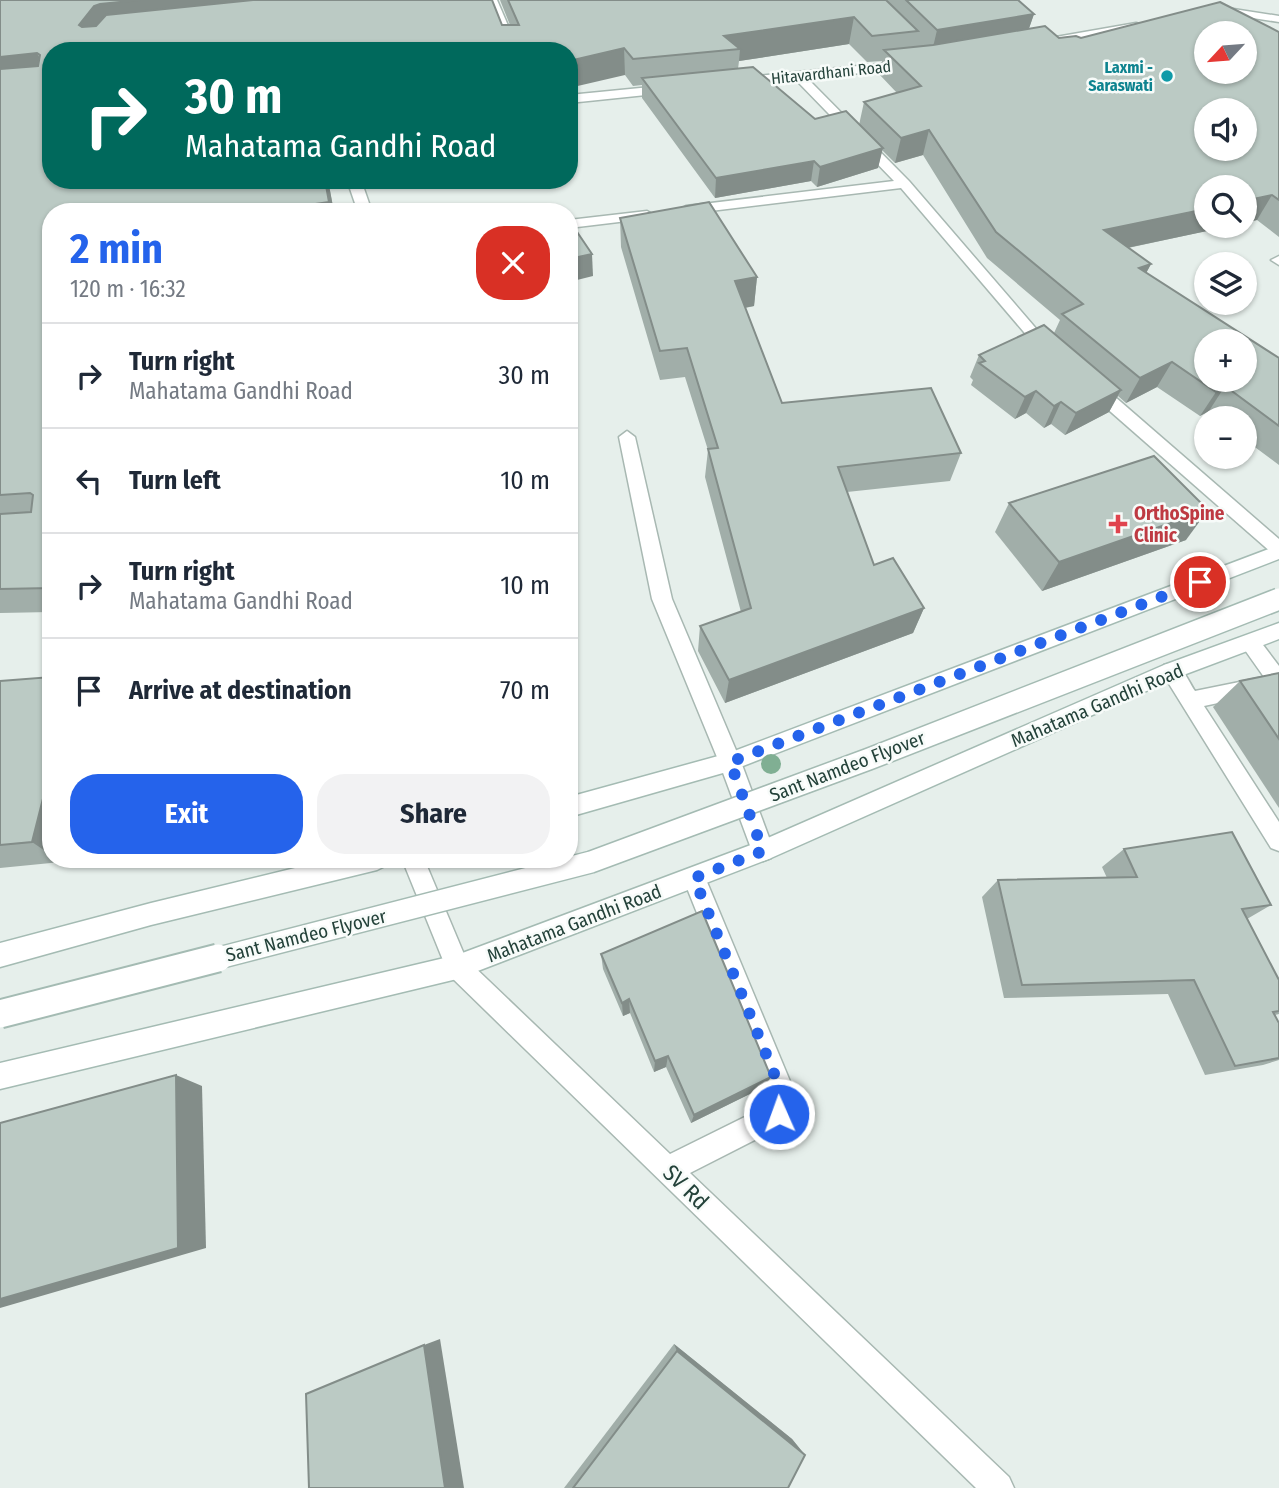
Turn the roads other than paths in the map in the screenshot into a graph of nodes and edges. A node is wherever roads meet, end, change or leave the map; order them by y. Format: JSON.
{"nodes":[{"id":1,"x":492,"y":0,"type":"edge"},
{"id":2,"x":1200,"y":15,"type":"edge"},
{"id":3,"x":1279,"y":19,"type":"edge"},
{"id":4,"x":1145,"y":25,"type":"edge"},
{"id":5,"x":509,"y":42,"type":"edge"},
{"id":6,"x":1036,"y":44,"type":"edge"},
{"id":7,"x":926,"y":63,"type":"edge"},
{"id":8,"x":799,"y":76,"type":"junction"},
{"id":9,"x":731,"y":83,"type":"edge"},
{"id":10,"x":690,"y":87,"type":"edge"},
{"id":11,"x":578,"y":98,"type":"edge"},
{"id":12,"x":904,"y":184,"type":"junction"},
{"id":13,"x":578,"y":223,"type":"edge"},
{"id":14,"x":1064,"y":362,"type":"edge"},
{"id":15,"x":1085,"y":380,"type":"edge"},
{"id":16,"x":627,"y":437,"type":"dead end"},
{"id":17,"x":1279,"y":550,"type":"edge"},
{"id":18,"x":1279,"y":599,"type":"edge"},
{"id":19,"x":1279,"y":631,"type":"edge"},
{"id":20,"x":1250,"y":643,"type":"junction"},
{"id":21,"x":1171,"y":671,"type":"junction"},
{"id":22,"x":1279,"y":682,"type":"edge"},
{"id":23,"x":1191,"y":700,"type":"junction"},
{"id":24,"x":730,"y":762,"type":"junction"},
{"id":25,"x":578,"y":804,"type":"edge"},
{"id":26,"x":1279,"y":841,"type":"edge"},
{"id":27,"x":763,"y":851,"type":"junction"},
{"id":28,"x":578,"y":865,"type":"edge"},
{"id":29,"x":340,"y":868,"type":"edge"},
{"id":30,"x":417,"y":868,"type":"edge"},
{"id":31,"x":568,"y":868,"type":"edge"},
{"id":32,"x":694,"y":878,"type":"junction"},
{"id":33,"x":0,"y":955,"type":"edge"},
{"id":34,"x":457,"y":967,"type":"junction"},
{"id":35,"x":0,"y":1014,"type":"edge"},
{"id":36,"x":0,"y":1076,"type":"edge"},
{"id":37,"x":667,"y":1170,"type":"junction"},
{"id":38,"x":998,"y":1488,"type":"edge"}],
"edges":[{"from":1,"to":5,"type":"street"},
{"from":2,"to":3,"type":"street"},
{"from":4,"to":6,"type":"street"},
{"from":7,"to":8,"type":"street","name":"Hitavardhani Road"},
{"from":8,"to":9,"type":"street","name":"Hitavardhani Road"},
{"from":8,"to":12,"type":"street"},
{"from":10,"to":11,"type":"street"},
{"from":12,"to":13,"type":"street"},
{"from":12,"to":14,"type":"street"},
{"from":15,"to":17,"type":"street"},
{"from":16,"to":24,"type":"street"},
{"from":17,"to":24,"type":"street"},
{"from":18,"to":28,"type":"street","name":"Sant Namdeo Flyover","bridge":true},
{"from":19,"to":20,"type":"street","name":"Mahatama Gandhi Road"},
{"from":20,"to":21,"type":"street","name":"Mahatama Gandhi Road"},
{"from":20,"to":22,"type":"street"},
{"from":21,"to":23,"type":"street"},
{"from":21,"to":27,"type":"street","name":"Mahatama Gandhi Road"},
{"from":22,"to":23,"type":"street"},
{"from":23,"to":26,"type":"street"},
{"from":24,"to":25,"type":"street"},
{"from":24,"to":27,"type":"street"},
{"from":27,"to":32,"type":"street","name":"Mahatama Gandhi Road"},
{"from":29,"to":33,"type":"street"},
{"from":30,"to":34,"type":"street","name":"SV Rd"},
{"from":31,"to":35,"type":"street","name":"Sant Namdeo Flyover","bridge":true},
{"from":32,"to":34,"type":"street","name":"Mahatama Gandhi Road"},
{"from":32,"to":37,"type":"street"},
{"from":34,"to":36,"type":"street","name":"Mahatama Gandhi Road"},
{"from":34,"to":37,"type":"street","name":"SV Rd"},
{"from":37,"to":38,"type":"street","name":"SV Rd"}]}
